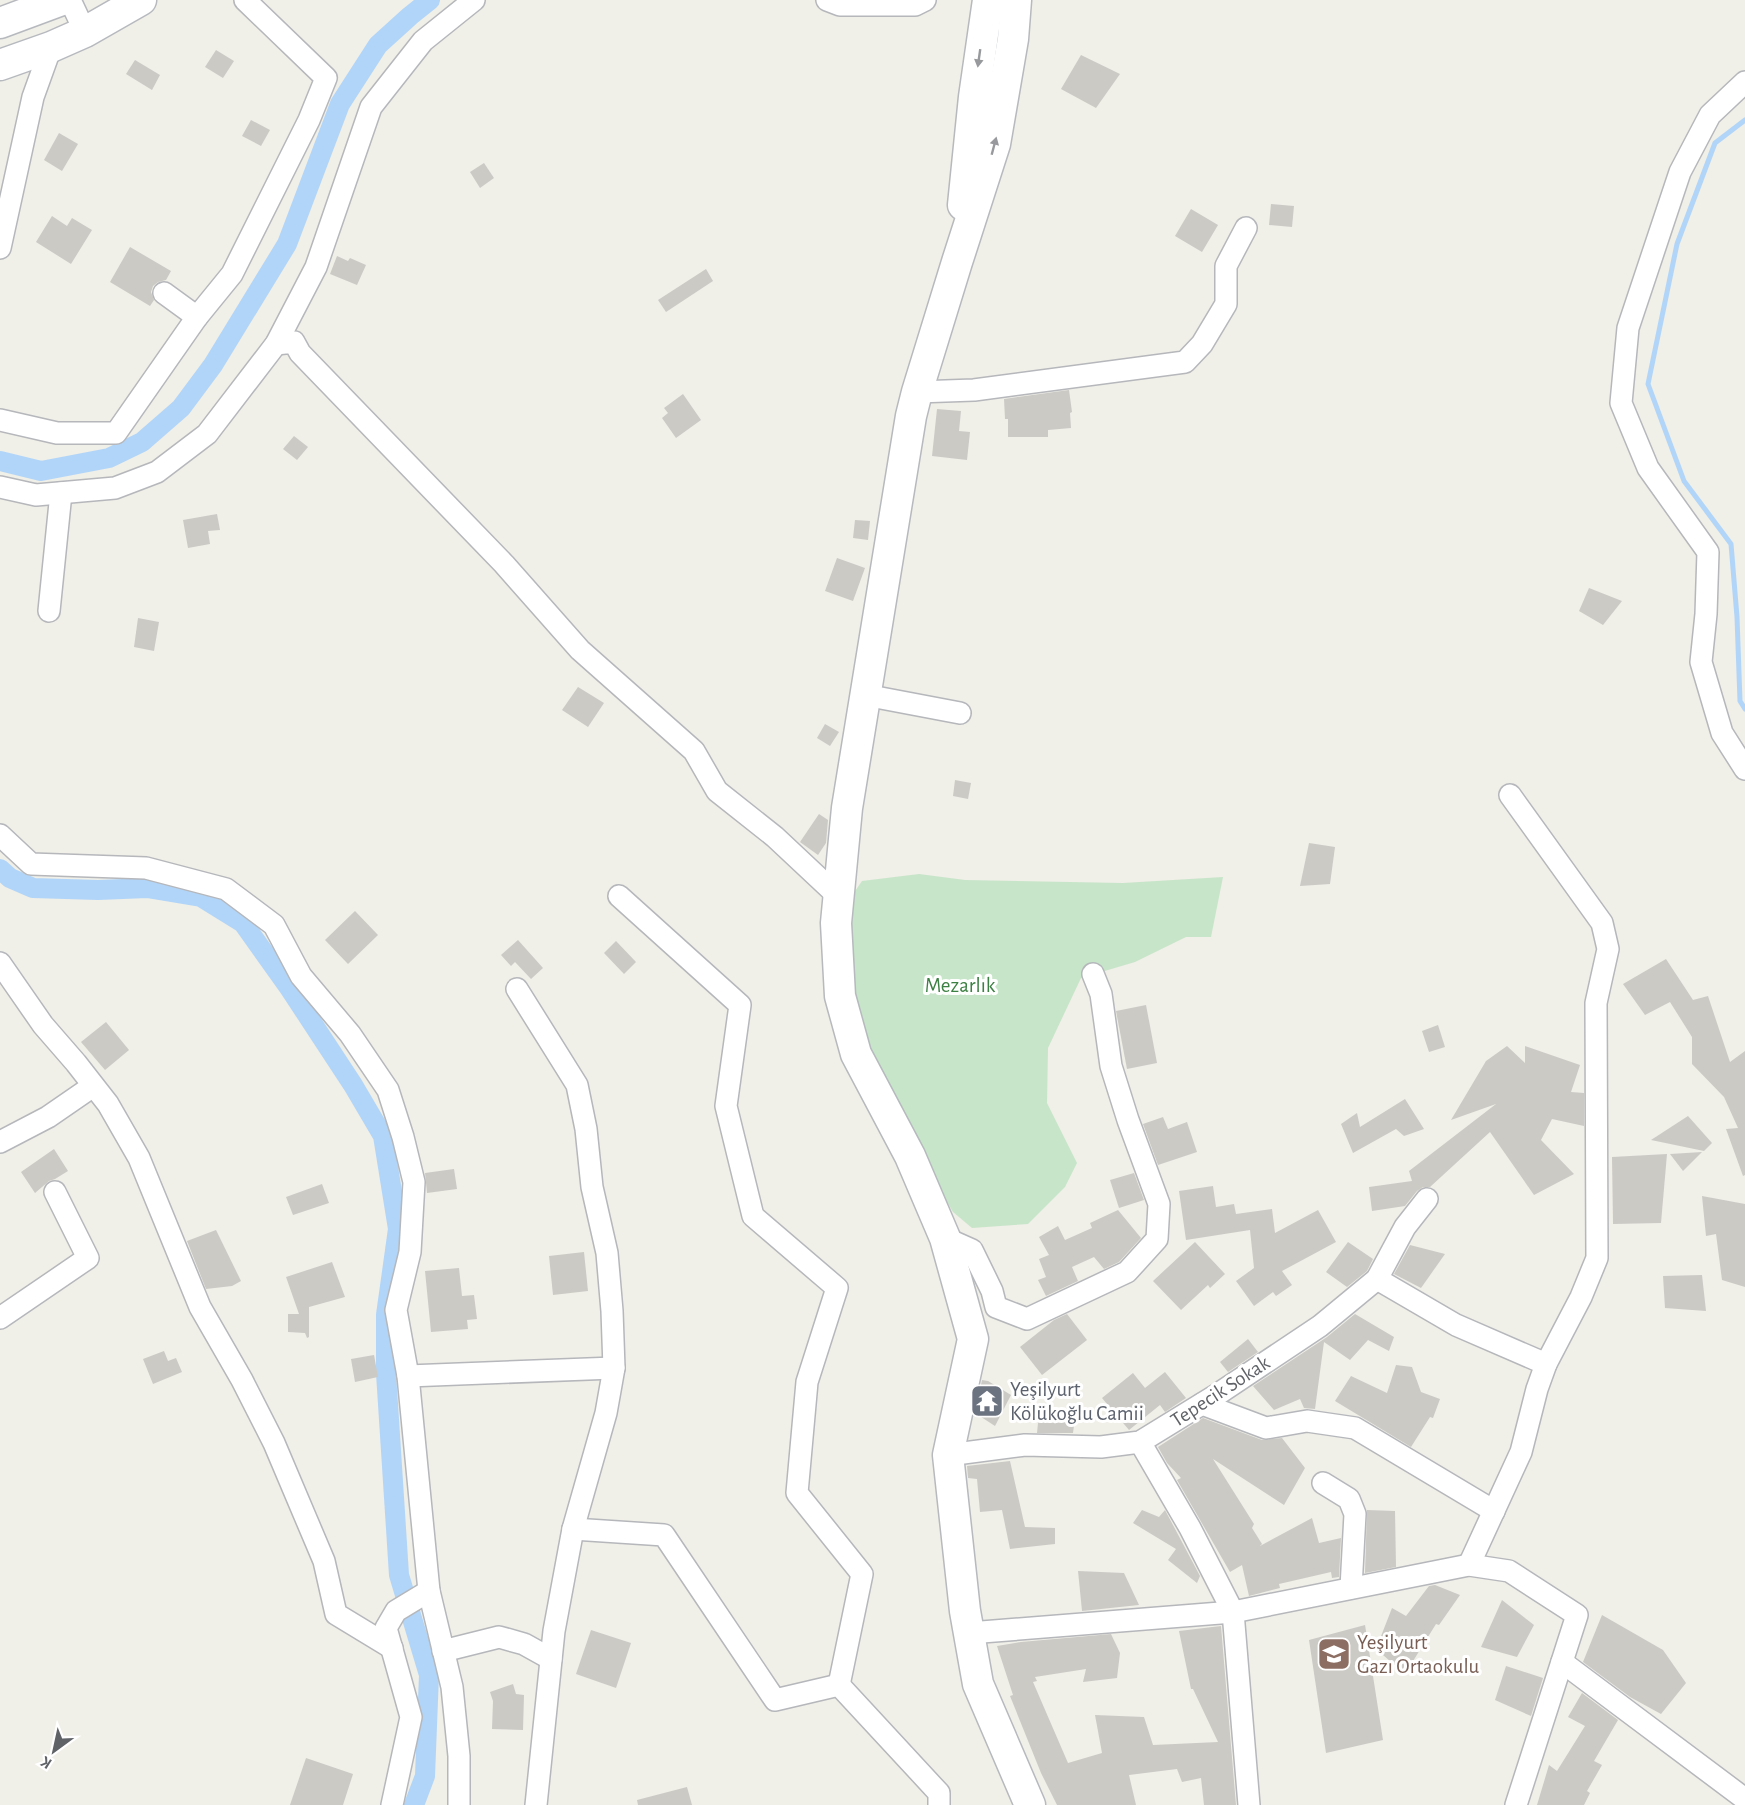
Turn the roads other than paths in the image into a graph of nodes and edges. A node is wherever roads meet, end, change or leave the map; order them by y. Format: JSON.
{"nodes":[{"id":1,"x":62,"y":0,"type":"edge"},
{"id":2,"x":70,"y":0,"type":"edge"},
{"id":3,"x":141,"y":0,"type":"edge"},
{"id":4,"x":245,"y":0,"type":"edge"},
{"id":5,"x":474,"y":0,"type":"edge"},
{"id":6,"x":827,"y":0,"type":"edge"},
{"id":7,"x":925,"y":0,"type":"edge"},
{"id":8,"x":988,"y":0,"type":"edge"},
{"id":9,"x":1016,"y":0,"type":"edge"},
{"id":10,"x":0,"y":23,"type":"edge"},
{"id":11,"x":85,"y":32,"type":"junction"},
{"id":12,"x":51,"y":47,"type":"junction"},
{"id":13,"x":0,"y":65,"type":"edge"},
{"id":14,"x":1745,"y":82,"type":"edge"},
{"id":15,"x":1246,"y":228,"type":"dead end"},
{"id":16,"x":0,"y":248,"type":"edge"},
{"id":17,"x":957,"y":262,"type":"junction"},
{"id":18,"x":164,"y":293,"type":"dead end"},
{"id":19,"x":197,"y":317,"type":"junction"},
{"id":20,"x":276,"y":344,"type":"junction"},
{"id":21,"x":917,"y":392,"type":"junction"},
{"id":22,"x":0,"y":420,"type":"edge"},
{"id":23,"x":0,"y":487,"type":"edge"},
{"id":24,"x":61,"y":493,"type":"junction"},
{"id":25,"x":49,"y":611,"type":"dead end"},
{"id":26,"x":865,"y":695,"type":"junction"},
{"id":27,"x":960,"y":713,"type":"dead end"},
{"id":28,"x":1745,"y":769,"type":"edge"},
{"id":29,"x":1510,"y":795,"type":"dead end"},
{"id":30,"x":0,"y":835,"type":"edge"},
{"id":31,"x":619,"y":896,"type":"dead end"},
{"id":32,"x":839,"y":897,"type":"junction"},
{"id":33,"x":0,"y":963,"type":"edge"},
{"id":34,"x":1093,"y":974,"type":"dead end"},
{"id":35,"x":517,"y":989,"type":"dead end"},
{"id":36,"x":93,"y":1086,"type":"junction"},
{"id":37,"x":0,"y":1142,"type":"edge"},
{"id":38,"x":55,"y":1192,"type":"dead end"},
{"id":39,"x":1427,"y":1199,"type":"dead end"},
{"id":40,"x":945,"y":1238,"type":"junction"},
{"id":41,"x":1377,"y":1279,"type":"junction"},
{"id":42,"x":0,"y":1318,"type":"edge"},
{"id":43,"x":1546,"y":1364,"type":"junction"},
{"id":44,"x":614,"y":1368,"type":"junction"},
{"id":45,"x":408,"y":1376,"type":"junction"},
{"id":46,"x":1202,"y":1404,"type":"junction"},
{"id":47,"x":1140,"y":1442,"type":"junction"},
{"id":48,"x":948,"y":1455,"type":"junction"},
{"id":49,"x":1323,"y":1483,"type":"dead end"},
{"id":50,"x":1494,"y":1511,"type":"junction"},
{"id":51,"x":573,"y":1529,"type":"junction"},
{"id":52,"x":1469,"y":1565,"type":"junction"},
{"id":53,"x":1351,"y":1588,"type":"junction"},
{"id":54,"x":422,"y":1595,"type":"junction"},
{"id":55,"x":1233,"y":1612,"type":"junction"},
{"id":56,"x":969,"y":1634,"type":"junction"},
{"id":57,"x":392,"y":1648,"type":"junction"},
{"id":58,"x":443,"y":1651,"type":"junction"},
{"id":59,"x":551,"y":1659,"type":"junction"},
{"id":60,"x":1562,"y":1662,"type":"junction"},
{"id":61,"x":839,"y":1685,"type":"junction"},
{"id":62,"x":1745,"y":1799,"type":"edge"},
{"id":63,"x":392,"y":1805,"type":"edge"},
{"id":64,"x":459,"y":1805,"type":"edge"},
{"id":65,"x":536,"y":1805,"type":"edge"},
{"id":66,"x":939,"y":1805,"type":"edge"},
{"id":67,"x":1030,"y":1805,"type":"edge"},
{"id":68,"x":1249,"y":1805,"type":"edge"},
{"id":69,"x":1516,"y":1805,"type":"edge"}],
"edges":[{"from":1,"to":10,"type":"main road"},
{"from":2,"to":11,"type":"street"},
{"from":3,"to":11,"type":"main road"},
{"from":4,"to":19,"type":"street"},
{"from":5,"to":20,"type":"street"},
{"from":6,"to":7,"type":"street"},
{"from":8,"to":17,"type":"main road","one_way":true},
{"from":17,"to":9,"type":"main road","one_way":true},
{"from":11,"to":12,"type":"main road"},
{"from":12,"to":13,"type":"main road"},
{"from":12,"to":16,"type":"street"},
{"from":14,"to":28,"type":"street"},
{"from":15,"to":21,"type":"street"},
{"from":17,"to":21,"type":"main road"},
{"from":18,"to":19,"type":"street"},
{"from":19,"to":22,"type":"street"},
{"from":20,"to":24,"type":"street"},
{"from":20,"to":32,"type":"street"},
{"from":21,"to":26,"type":"main road"},
{"from":23,"to":24,"type":"street"},
{"from":24,"to":25,"type":"street"},
{"from":26,"to":27,"type":"street"},
{"from":26,"to":32,"type":"main road"},
{"from":29,"to":43,"type":"street"},
{"from":30,"to":45,"type":"street"},
{"from":31,"to":61,"type":"street"},
{"from":32,"to":40,"type":"main road"},
{"from":33,"to":36,"type":"street"},
{"from":34,"to":40,"type":"street"},
{"from":35,"to":44,"type":"street"},
{"from":36,"to":37,"type":"street"},
{"from":36,"to":57,"type":"street"},
{"from":38,"to":42,"type":"street"},
{"from":39,"to":41,"type":"street","name":"Tepecik Sokak"},
{"from":40,"to":48,"type":"main road"},
{"from":41,"to":43,"type":"street"},
{"from":41,"to":46,"type":"street","name":"Tepecik Sokak"},
{"from":43,"to":50,"type":"street"},
{"from":44,"to":45,"type":"street"},
{"from":44,"to":51,"type":"street"},
{"from":45,"to":54,"type":"street"},
{"from":46,"to":47,"type":"street","name":"Tepecik Sokak"},
{"from":46,"to":50,"type":"street"},
{"from":47,"to":48,"type":"street","name":"Tepecik Sokak"},
{"from":47,"to":55,"type":"street"},
{"from":48,"to":56,"type":"main road"},
{"from":49,"to":53,"type":"street"},
{"from":50,"to":52,"type":"street"},
{"from":51,"to":59,"type":"street"},
{"from":51,"to":61,"type":"street"},
{"from":52,"to":53,"type":"street"},
{"from":52,"to":60,"type":"street"},
{"from":53,"to":55,"type":"street"},
{"from":54,"to":57,"type":"street"},
{"from":54,"to":58,"type":"street"},
{"from":55,"to":56,"type":"street"},
{"from":55,"to":68,"type":"street"},
{"from":56,"to":67,"type":"main road"},
{"from":57,"to":63,"type":"street"},
{"from":58,"to":59,"type":"street"},
{"from":58,"to":64,"type":"street"},
{"from":59,"to":65,"type":"street"},
{"from":60,"to":62,"type":"street"},
{"from":60,"to":69,"type":"street"},
{"from":61,"to":66,"type":"street"}]}
